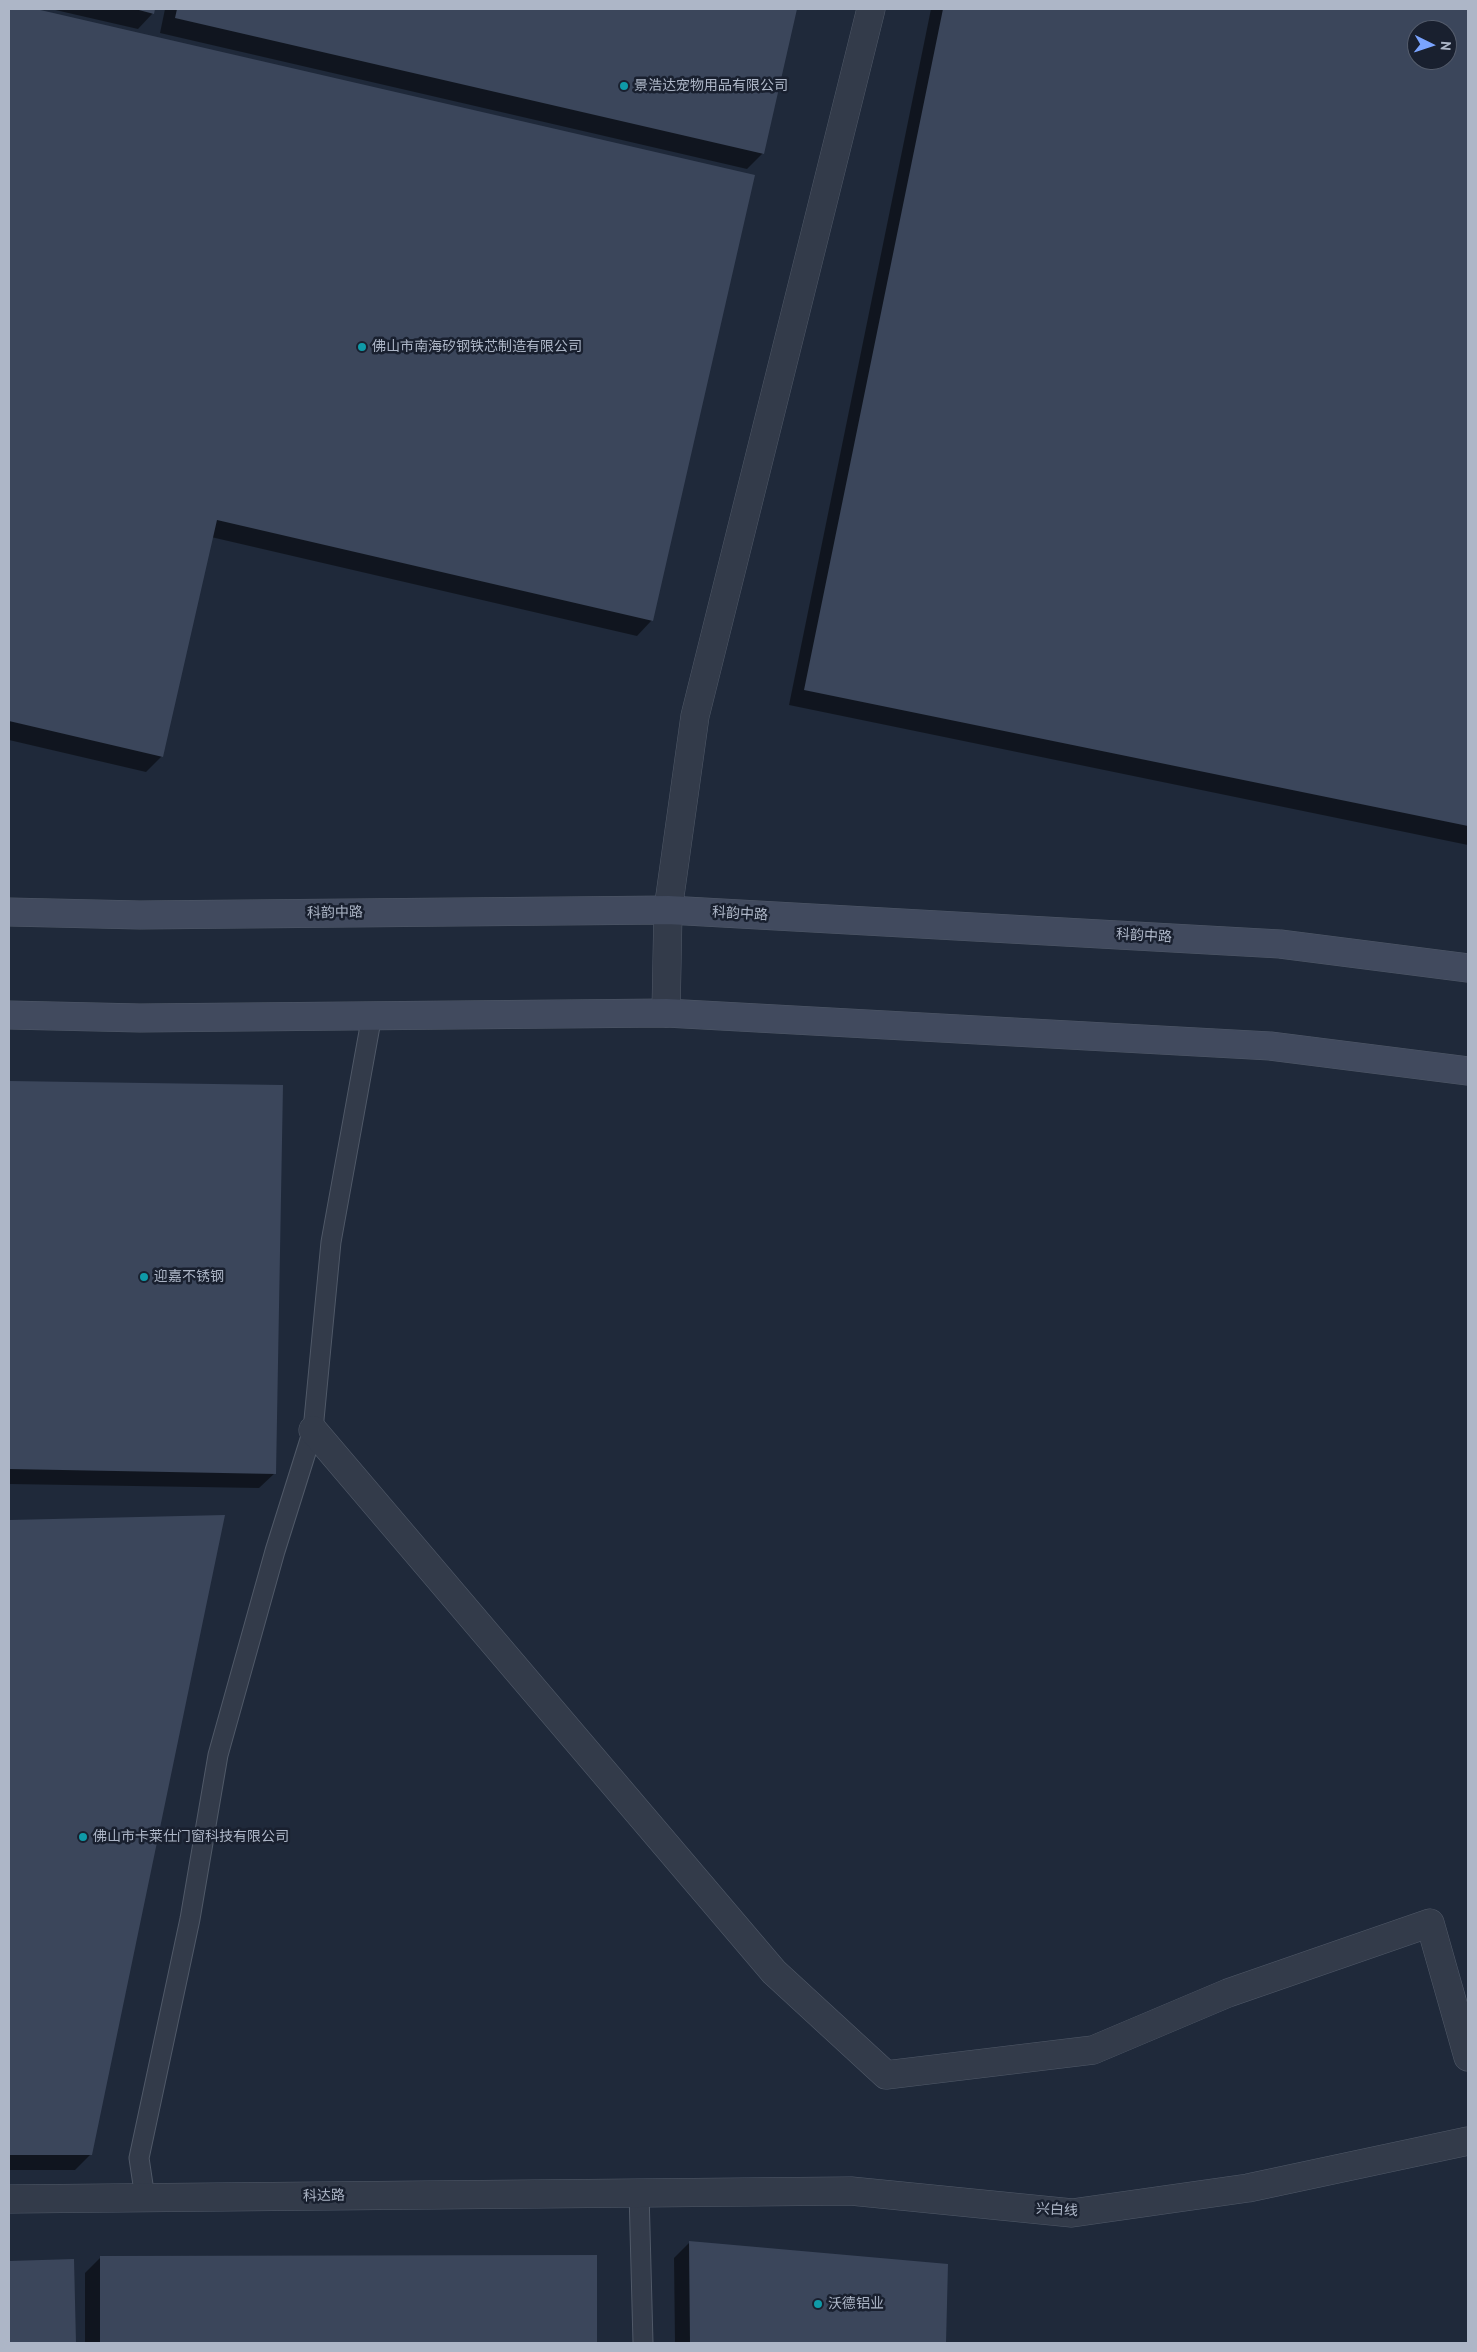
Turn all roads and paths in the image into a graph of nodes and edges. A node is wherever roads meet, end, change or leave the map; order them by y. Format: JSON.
{"nodes":[{"id":1,"x":871,"y":9,"type":"edge"},
{"id":2,"x":668,"y":910,"type":"junction"},
{"id":3,"x":9,"y":912,"type":"edge"},
{"id":4,"x":1468,"y":968,"type":"edge"},
{"id":5,"x":666,"y":1013,"type":"junction"},
{"id":6,"x":9,"y":1015,"type":"edge"},
{"id":7,"x":372,"y":1015,"type":"junction"},
{"id":8,"x":1468,"y":1071,"type":"edge"},
{"id":9,"x":313,"y":1430,"type":"junction"},
{"id":10,"x":1468,"y":2057,"type":"edge"},
{"id":11,"x":1468,"y":2141,"type":"edge"},
{"id":12,"x":639,"y":2192,"type":"junction"},
{"id":13,"x":145,"y":2198,"type":"junction"},
{"id":14,"x":9,"y":2199,"type":"edge"},
{"id":15,"x":643,"y":2343,"type":"edge"}],
"edges":[{"from":1,"to":2,"type":"street"},
{"from":2,"to":3,"type":"main road","name":"科韵中路"},
{"from":2,"to":4,"type":"main road","name":"科韵中路"},
{"from":2,"to":5,"type":"street"},
{"from":5,"to":7,"type":"main road"},
{"from":5,"to":8,"type":"main road"},
{"from":6,"to":7,"type":"main road"},
{"from":7,"to":9,"type":"lane"},
{"from":9,"to":10,"type":"street"},
{"from":9,"to":13,"type":"lane"},
{"from":11,"to":12,"type":"street","name":"兴白线"},
{"from":12,"to":13,"type":"street","name":"科达路"},
{"from":12,"to":15,"type":"lane"},
{"from":13,"to":14,"type":"street","name":"科达路"}]}
